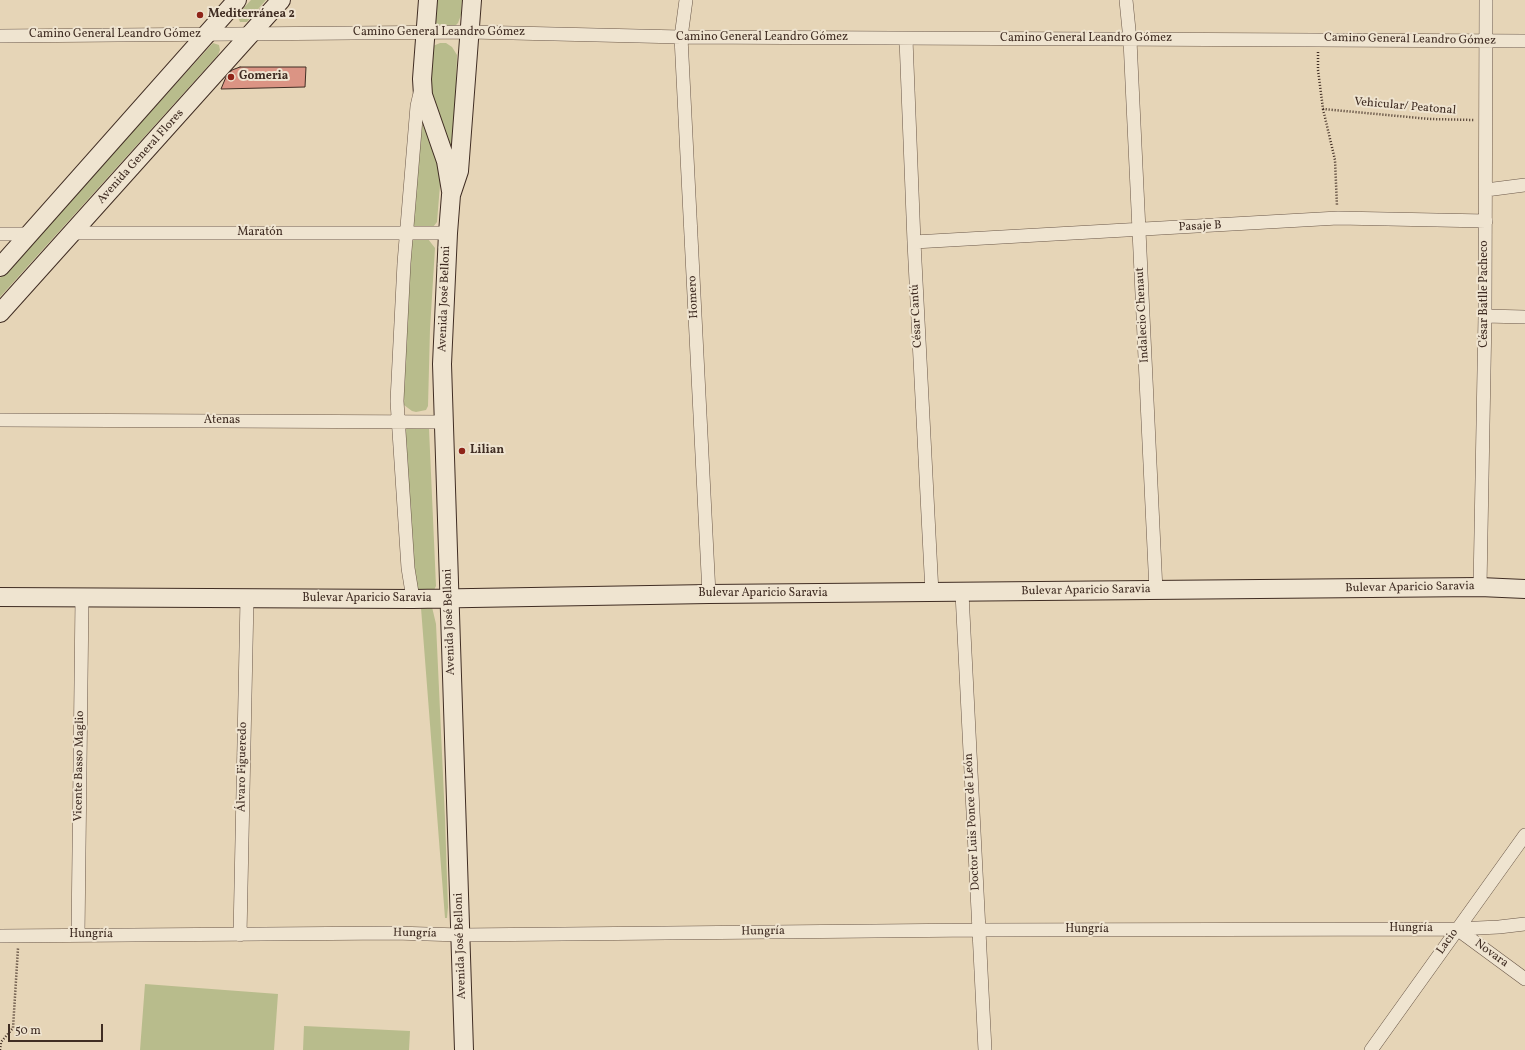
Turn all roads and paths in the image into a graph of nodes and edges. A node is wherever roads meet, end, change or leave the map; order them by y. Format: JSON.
{"nodes":[{"id":1,"x":237,"y":0,"type":"edge"},
{"id":2,"x":281,"y":0,"type":"edge"},
{"id":3,"x":428,"y":0,"type":"edge"},
{"id":4,"x":472,"y":0,"type":"edge"},
{"id":5,"x":686,"y":0,"type":"edge"},
{"id":6,"x":1126,"y":0,"type":"edge"},
{"id":7,"x":1486,"y":0,"type":"edge"},
{"id":8,"x":426,"y":32,"type":"junction"},
{"id":9,"x":470,"y":32,"type":"junction"},
{"id":10,"x":250,"y":34,"type":"junction"},
{"id":11,"x":205,"y":35,"type":"junction"},
{"id":12,"x":0,"y":36,"type":"edge"},
{"id":13,"x":681,"y":37,"type":"junction"},
{"id":14,"x":906,"y":39,"type":"junction"},
{"id":15,"x":1130,"y":40,"type":"junction"},
{"id":16,"x":1318,"y":40,"type":"junction"},
{"id":17,"x":1525,"y":41,"type":"edge"},
{"id":18,"x":1486,"y":42,"type":"junction"},
{"id":19,"x":422,"y":83,"type":"junction"},
{"id":20,"x":1323,"y":109,"type":"junction"},
{"id":21,"x":1486,"y":120,"type":"junction"},
{"id":22,"x":1525,"y":184,"type":"edge"},
{"id":23,"x":1486,"y":190,"type":"junction"},
{"id":24,"x":451,"y":195,"type":"junction"},
{"id":25,"x":1338,"y":218,"type":"junction"},
{"id":26,"x":1486,"y":221,"type":"junction"},
{"id":27,"x":1139,"y":231,"type":"junction"},
{"id":28,"x":408,"y":232,"type":"junction"},
{"id":29,"x":73,"y":233,"type":"junction"},
{"id":30,"x":448,"y":233,"type":"junction"},
{"id":31,"x":0,"y":234,"type":"edge"},
{"id":32,"x":31,"y":234,"type":"junction"},
{"id":33,"x":914,"y":242,"type":"junction"},
{"id":34,"x":0,"y":267,"type":"edge"},
{"id":35,"x":0,"y":313,"type":"edge"},
{"id":36,"x":1485,"y":316,"type":"junction"},
{"id":37,"x":1525,"y":317,"type":"edge"},
{"id":38,"x":0,"y":420,"type":"edge"},
{"id":39,"x":397,"y":422,"type":"junction"},
{"id":40,"x":443,"y":422,"type":"junction"},
{"id":41,"x":1480,"y":587,"type":"junction"},
{"id":42,"x":1525,"y":589,"type":"edge"},
{"id":43,"x":1156,"y":590,"type":"junction"},
{"id":44,"x":932,"y":593,"type":"junction"},
{"id":45,"x":962,"y":593,"type":"junction"},
{"id":46,"x":708,"y":594,"type":"junction"},
{"id":47,"x":0,"y":597,"type":"edge"},
{"id":48,"x":82,"y":598,"type":"junction"},
{"id":49,"x":247,"y":599,"type":"junction"},
{"id":50,"x":413,"y":599,"type":"junction"},
{"id":51,"x":449,"y":599,"type":"junction"},
{"id":52,"x":1525,"y":835,"type":"edge"},
{"id":53,"x":1525,"y":924,"type":"edge"},
{"id":54,"x":1457,"y":929,"type":"junction"},
{"id":55,"x":978,"y":930,"type":"junction"},
{"id":56,"x":78,"y":935,"type":"junction"},
{"id":57,"x":240,"y":935,"type":"junction"},
{"id":58,"x":460,"y":935,"type":"junction"},
{"id":59,"x":0,"y":936,"type":"edge"},
{"id":60,"x":19,"y":936,"type":"junction"},
{"id":61,"x":1525,"y":979,"type":"edge"},
{"id":62,"x":0,"y":1050,"type":"edge"},
{"id":63,"x":464,"y":1050,"type":"edge"},
{"id":64,"x":985,"y":1050,"type":"edge"},
{"id":65,"x":1371,"y":1050,"type":"edge"}],
"edges":[{"from":1,"to":11,"type":"main road"},
{"from":2,"to":10,"type":"main road","name":"Avenida General Flores"},
{"from":3,"to":8,"type":"main road","name":"Avenida José Belloni"},
{"from":4,"to":9,"type":"main road","name":"Avenida José Belloni"},
{"from":5,"to":13,"type":"street","name":"Homero"},
{"from":6,"to":15,"type":"street","name":"Indalecio Chenaut"},
{"from":7,"to":18,"type":"street","name":"César Batlle Pacheco"},
{"from":8,"to":9,"type":"street","name":"Camino General Leandro Gómez"},
{"from":8,"to":10,"type":"street","name":"Camino General Leandro Gómez"},
{"from":8,"to":19,"type":"main road","name":"Avenida José Belloni"},
{"from":9,"to":13,"type":"street","name":"Camino General Leandro Gómez"},
{"from":9,"to":24,"type":"main road","name":"Avenida José Belloni"},
{"from":10,"to":11,"type":"street","name":"Camino General Leandro Gómez"},
{"from":10,"to":29,"type":"main road","name":"Avenida General Flores"},
{"from":11,"to":12,"type":"street","name":"Camino General Leandro Gómez"},
{"from":11,"to":32,"type":"main road"},
{"from":13,"to":14,"type":"street","name":"Camino General Leandro Gómez"},
{"from":13,"to":46,"type":"street","name":"Homero"},
{"from":14,"to":15,"type":"street","name":"Camino General Leandro Gómez"},
{"from":14,"to":33,"type":"street","name":"César Cantú"},
{"from":15,"to":16,"type":"street","name":"Camino General Leandro Gómez"},
{"from":15,"to":27,"type":"street","name":"Indalecio Chenaut"},
{"from":16,"to":18,"type":"street","name":"Camino General Leandro Gómez"},
{"from":16,"to":20,"type":"path"},
{"from":17,"to":18,"type":"street","name":"Camino General Leandro Gómez"},
{"from":18,"to":21,"type":"street","name":"César Batlle Pacheco"},
{"from":19,"to":24,"type":"main road","name":"Avenida José Belloni"},
{"from":19,"to":28,"type":"street","name":"Avenida José Belloni"},
{"from":20,"to":21,"type":"path","name":"Vehicular/ Peatonal"},
{"from":20,"to":25,"type":"path"},
{"from":21,"to":23,"type":"street","name":"César Batlle Pacheco"},
{"from":22,"to":23,"type":"street"},
{"from":23,"to":26,"type":"street","name":"César Batlle Pacheco"},
{"from":24,"to":30,"type":"main road","name":"Avenida José Belloni"},
{"from":25,"to":26,"type":"street","name":"Pasaje B"},
{"from":25,"to":27,"type":"street","name":"Pasaje B"},
{"from":26,"to":36,"type":"street","name":"César Batlle Pacheco"},
{"from":27,"to":33,"type":"street","name":"Pasaje B"},
{"from":27,"to":43,"type":"street","name":"Indalecio Chenaut"},
{"from":28,"to":29,"type":"street","name":"Maratón"},
{"from":28,"to":30,"type":"street","name":"Maratón"},
{"from":28,"to":39,"type":"street","name":"Avenida José Belloni"},
{"from":29,"to":35,"type":"main road","name":"Avenida General Flores"},
{"from":30,"to":40,"type":"main road","name":"Avenida José Belloni"},
{"from":31,"to":32,"type":"street"},
{"from":32,"to":34,"type":"main road"},
{"from":33,"to":44,"type":"street","name":"César Cantú"},
{"from":36,"to":37,"type":"street"},
{"from":36,"to":41,"type":"street","name":"César Batlle Pacheco"},
{"from":38,"to":39,"type":"street","name":"Atenas"},
{"from":39,"to":40,"type":"street","name":"Atenas"},
{"from":39,"to":50,"type":"street","name":"Avenida José Belloni"},
{"from":40,"to":51,"type":"main road","name":"Avenida José Belloni"},
{"from":41,"to":42,"type":"main road","name":"Bulevar Aparicio Saravia"},
{"from":41,"to":43,"type":"main road","name":"Bulevar Aparicio Saravia"},
{"from":43,"to":45,"type":"main road","name":"Bulevar Aparicio Saravia"},
{"from":44,"to":45,"type":"main road","name":"Bulevar Aparicio Saravia"},
{"from":44,"to":46,"type":"main road","name":"Bulevar Aparicio Saravia"},
{"from":45,"to":55,"type":"street","name":"Doctor Luis Ponce de León"},
{"from":46,"to":51,"type":"main road","name":"Bulevar Aparicio Saravia"},
{"from":47,"to":48,"type":"main road","name":"Bulevar Aparicio Saravia"},
{"from":48,"to":49,"type":"main road","name":"Bulevar Aparicio Saravia"},
{"from":48,"to":56,"type":"street","name":"Vicente Basso Maglio"},
{"from":49,"to":50,"type":"main road","name":"Bulevar Aparicio Saravia"},
{"from":49,"to":57,"type":"street","name":"Álvaro Figueredo"},
{"from":50,"to":51,"type":"main road","name":"Bulevar Aparicio Saravia"},
{"from":51,"to":58,"type":"main road","name":"Avenida José Belloni"},
{"from":52,"to":54,"type":"street","name":"Lacio"},
{"from":53,"to":54,"type":"street","name":"Hungría"},
{"from":54,"to":55,"type":"street","name":"Hungría"},
{"from":54,"to":61,"type":"street","name":"Novara"},
{"from":54,"to":65,"type":"street","name":"Lacio"},
{"from":55,"to":58,"type":"street","name":"Hungría"},
{"from":55,"to":64,"type":"street","name":"Doctor Luis Ponce de León"},
{"from":56,"to":57,"type":"street","name":"Hungría"},
{"from":56,"to":60,"type":"street","name":"Hungría"},
{"from":57,"to":58,"type":"street","name":"Hungría"},
{"from":58,"to":63,"type":"main road","name":"Avenida José Belloni"},
{"from":59,"to":60,"type":"street","name":"Hungría"},
{"from":60,"to":62,"type":"path"}]}
